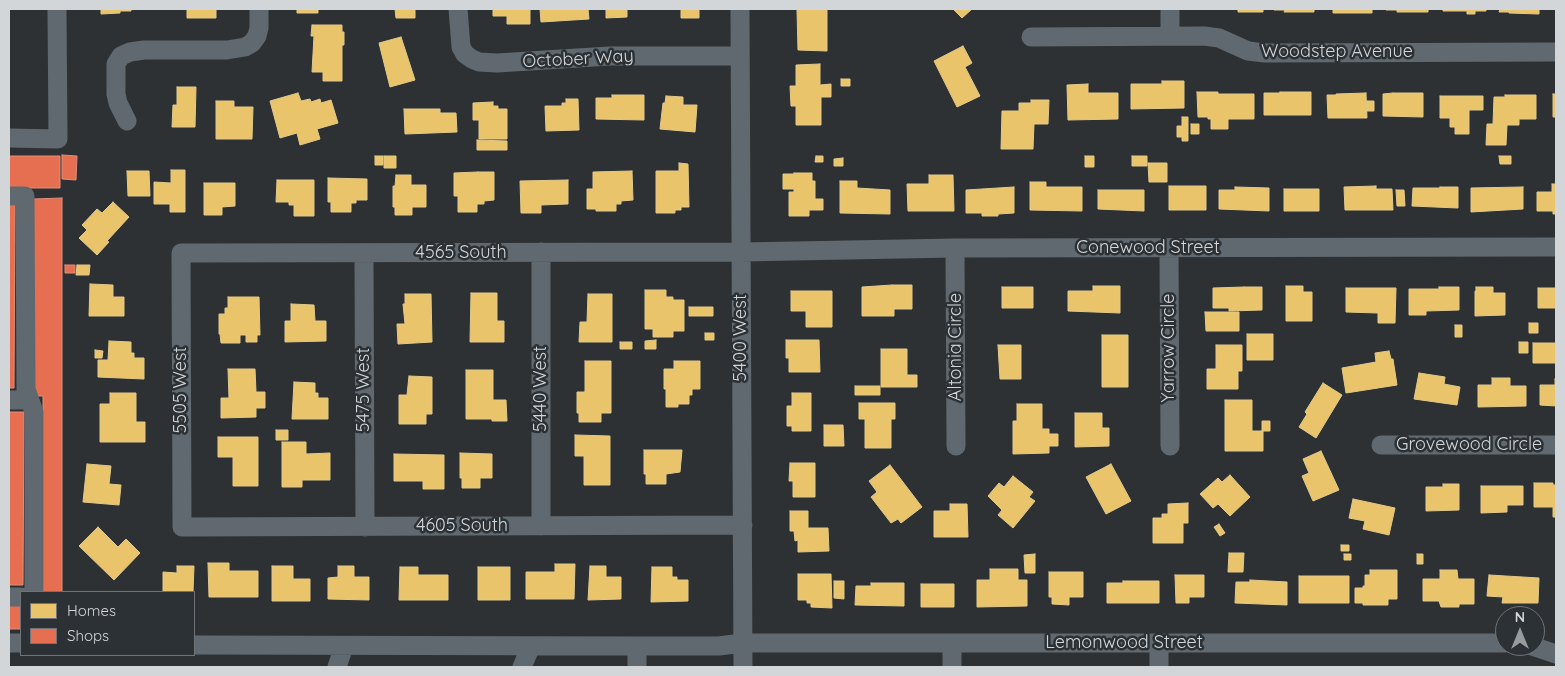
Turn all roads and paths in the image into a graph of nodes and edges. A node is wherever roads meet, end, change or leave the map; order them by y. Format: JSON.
{"nodes":[{"id":1,"x":57,"y":9,"type":"edge"},
{"id":2,"x":259,"y":9,"type":"edge"},
{"id":3,"x":458,"y":9,"type":"edge"},
{"id":4,"x":740,"y":9,"type":"edge"},
{"id":5,"x":1170,"y":9,"type":"edge"},
{"id":6,"x":1170,"y":36,"type":"junction"},
{"id":7,"x":1031,"y":37,"type":"dead end"},
{"id":8,"x":1556,"y":52,"type":"edge"},
{"id":9,"x":740,"y":56,"type":"junction"},
{"id":10,"x":127,"y":121,"type":"dead end"},
{"id":11,"x":9,"y":132,"type":"edge"},
{"id":12,"x":9,"y":138,"type":"edge"},
{"id":13,"x":9,"y":196,"type":"edge"},
{"id":14,"x":1556,"y":247,"type":"edge"},
{"id":15,"x":955,"y":248,"type":"junction"},
{"id":16,"x":1169,"y":249,"type":"junction"},
{"id":17,"x":540,"y":252,"type":"junction"},
{"id":18,"x":741,"y":252,"type":"junction"},
{"id":19,"x":364,"y":253,"type":"junction"},
{"id":20,"x":181,"y":254,"type":"joint"},
{"id":21,"x":9,"y":400,"type":"edge"},
{"id":22,"x":30,"y":400,"type":"junction"},
{"id":23,"x":1381,"y":445,"type":"dead end"},
{"id":24,"x":1556,"y":445,"type":"edge"},
{"id":25,"x":956,"y":446,"type":"dead end"},
{"id":26,"x":1170,"y":446,"type":"dead end"},
{"id":27,"x":742,"y":525,"type":"junction"},
{"id":28,"x":365,"y":526,"type":"junction"},
{"id":29,"x":541,"y":526,"type":"junction"},
{"id":30,"x":182,"y":527,"type":"joint"},
{"id":31,"x":34,"y":591,"type":"edge"},
{"id":32,"x":742,"y":643,"type":"junction"},
{"id":33,"x":952,"y":643,"type":"junction"},
{"id":34,"x":1159,"y":643,"type":"junction"},
{"id":35,"x":1495,"y":643,"type":"edge"},
{"id":36,"x":195,"y":644,"type":"edge"},
{"id":37,"x":344,"y":646,"type":"junction"},
{"id":38,"x":531,"y":646,"type":"junction"},
{"id":39,"x":637,"y":646,"type":"junction"},
{"id":40,"x":337,"y":667,"type":"edge"},
{"id":41,"x":522,"y":667,"type":"edge"},
{"id":42,"x":637,"y":667,"type":"edge"},
{"id":43,"x":743,"y":667,"type":"edge"},
{"id":44,"x":952,"y":667,"type":"edge"},
{"id":45,"x":1159,"y":667,"type":"edge"}],
"edges":[{"from":1,"to":12,"type":"street"},
{"from":2,"to":10,"type":"street"},
{"from":3,"to":9,"type":"street","name":"October Way"},
{"from":4,"to":9,"type":"street","name":"5400 West"},
{"from":5,"to":6,"type":"street"},
{"from":6,"to":7,"type":"street","name":"Woodstep Avenue"},
{"from":6,"to":8,"type":"street","name":"Woodstep Avenue"},
{"from":9,"to":18,"type":"street","name":"5400 West"},
{"from":11,"to":12,"type":"street"},
{"from":13,"to":22,"type":"street"},
{"from":14,"to":16,"type":"street","name":"Conewood Street"},
{"from":15,"to":16,"type":"street","name":"Conewood Street"},
{"from":15,"to":18,"type":"street","name":"Conewood Street"},
{"from":15,"to":25,"type":"street","name":"Altonia Circle"},
{"from":16,"to":26,"type":"street","name":"Yarrow Circle"},
{"from":17,"to":18,"type":"street","name":"4565 South"},
{"from":17,"to":19,"type":"street","name":"4565 South"},
{"from":17,"to":29,"type":"street","name":"5440 West"},
{"from":18,"to":27,"type":"street","name":"5400 West"},
{"from":19,"to":20,"type":"street","name":"4565 South"},
{"from":19,"to":28,"type":"street","name":"5475 West"},
{"from":20,"to":30,"type":"street","name":"5505 West"},
{"from":21,"to":22,"type":"street"},
{"from":22,"to":31,"type":"street"},
{"from":23,"to":24,"type":"street","name":"Grovewood Circle"},
{"from":27,"to":29,"type":"street","name":"4605 South"},
{"from":27,"to":32,"type":"street","name":"5400 West"},
{"from":28,"to":29,"type":"street","name":"4605 South"},
{"from":28,"to":30,"type":"street","name":"4605 South"},
{"from":32,"to":33,"type":"street","name":"Lemonwood Street"},
{"from":32,"to":39,"type":"street","name":"Lemonwood Street"},
{"from":32,"to":43,"type":"street","name":"5400 West"},
{"from":33,"to":34,"type":"street","name":"Lemonwood Street"},
{"from":33,"to":44,"type":"street"},
{"from":34,"to":35,"type":"street","name":"Lemonwood Street"},
{"from":34,"to":45,"type":"street"},
{"from":36,"to":37,"type":"street","name":"Lemonwood Street"},
{"from":37,"to":38,"type":"street","name":"Lemonwood Street"},
{"from":37,"to":40,"type":"street"},
{"from":38,"to":39,"type":"street","name":"Lemonwood Street"},
{"from":38,"to":41,"type":"street"},
{"from":39,"to":42,"type":"street"}]}
